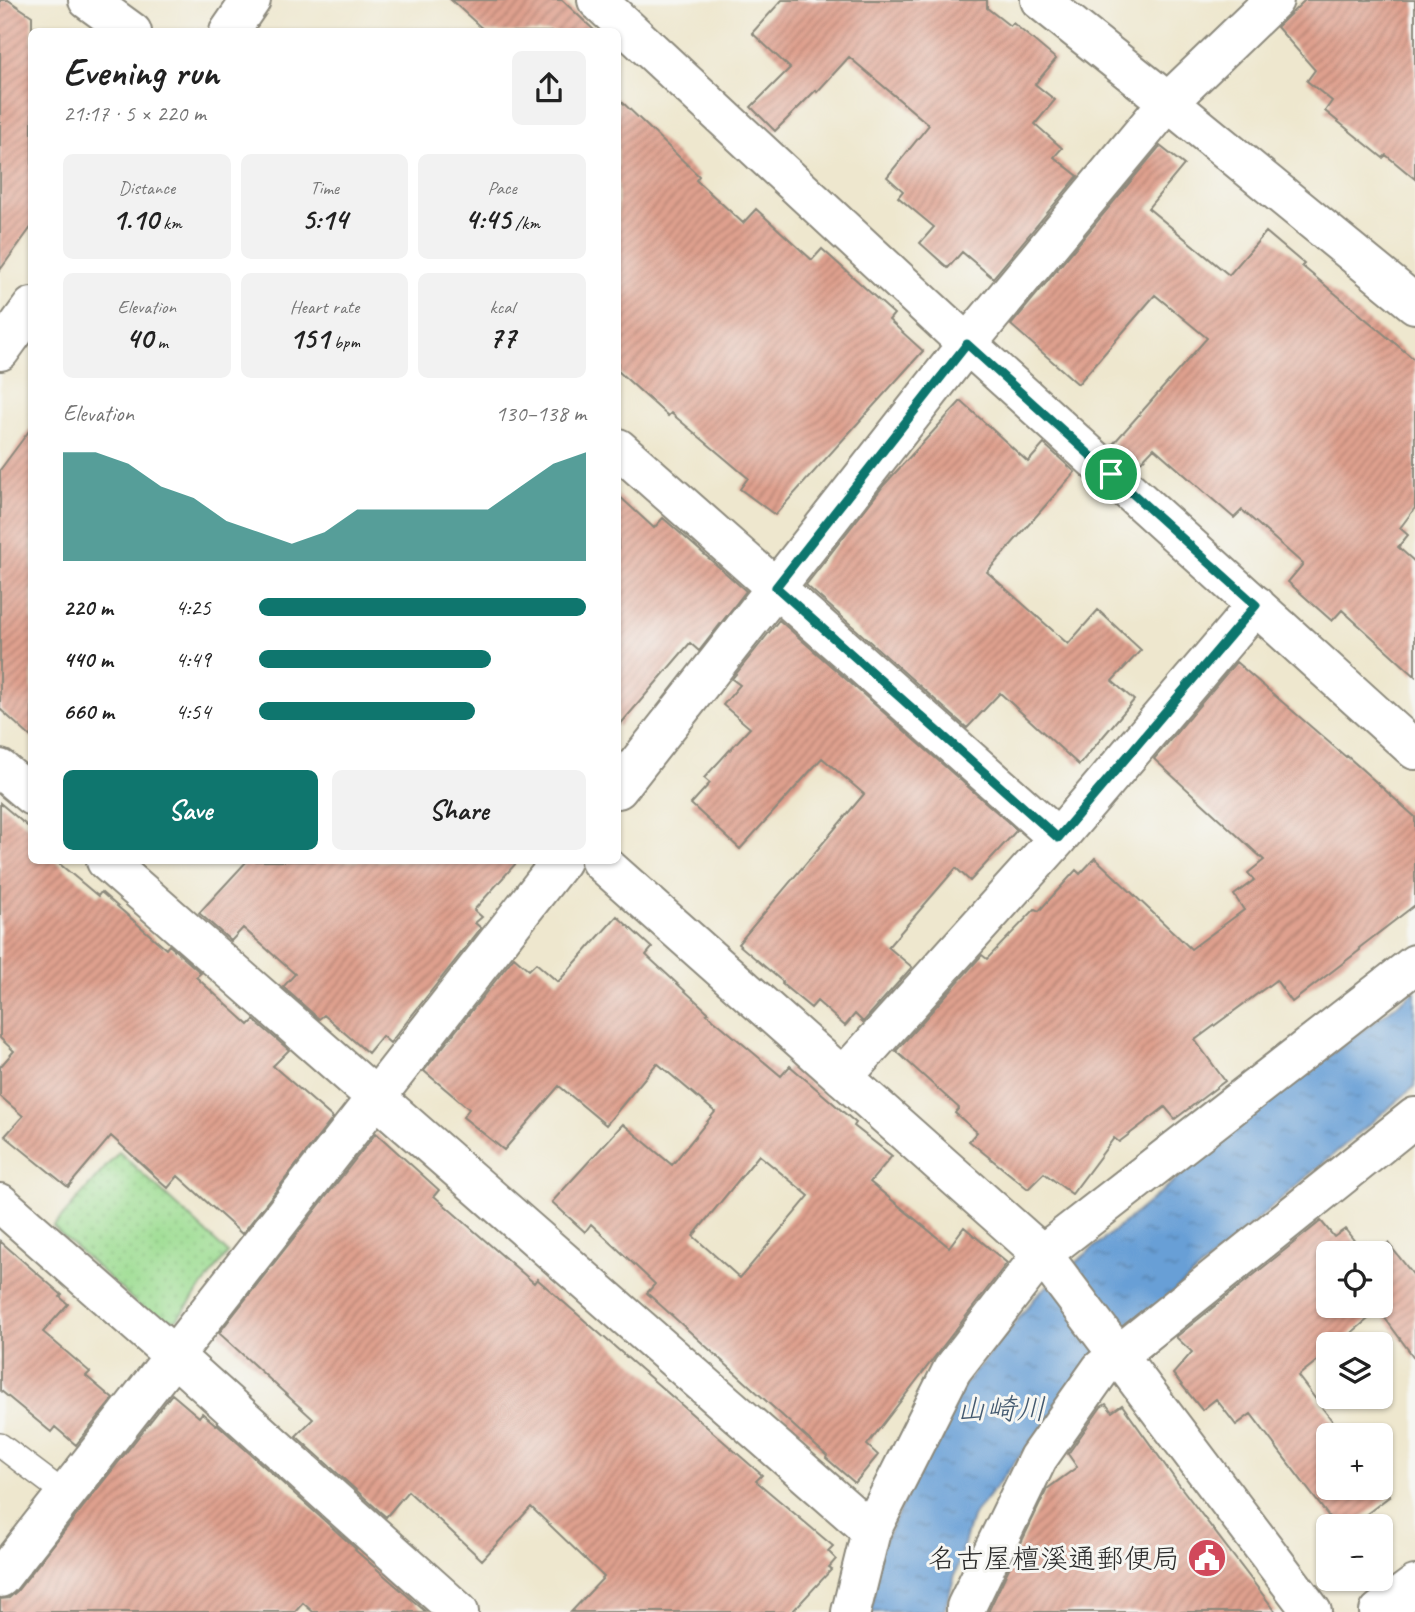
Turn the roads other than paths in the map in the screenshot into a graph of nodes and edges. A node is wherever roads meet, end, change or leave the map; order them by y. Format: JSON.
{"nodes":[{"id":1,"x":88,"y":0,"type":"edge"},
{"id":2,"x":251,"y":0,"type":"edge"},
{"id":3,"x":597,"y":0,"type":"edge"},
{"id":4,"x":1040,"y":0,"type":"edge"},
{"id":5,"x":1266,"y":2,"type":"edge"},
{"id":6,"x":126,"y":28,"type":"edge"},
{"id":7,"x":232,"y":28,"type":"edge"},
{"id":8,"x":1168,"y":102,"type":"junction"},
{"id":9,"x":1415,"y":304,"type":"edge"},
{"id":10,"x":28,"y":314,"type":"edge"},
{"id":11,"x":10,"y":344,"type":"edge"},
{"id":12,"x":967,"y":344,"type":"junction"},
{"id":13,"x":621,"y":451,"type":"edge"},
{"id":14,"x":776,"y":587,"type":"junction"},
{"id":15,"x":1256,"y":605,"type":"junction"},
{"id":16,"x":1415,"y":750,"type":"edge"},
{"id":17,"x":0,"y":769,"type":"edge"},
{"id":18,"x":621,"y":785,"type":"edge"},
{"id":19,"x":28,"y":793,"type":"edge"},
{"id":20,"x":1058,"y":838,"type":"junction"},
{"id":21,"x":109,"y":864,"type":"edge"},
{"id":22,"x":559,"y":864,"type":"edge"},
{"id":23,"x":603,"y":864,"type":"edge"},
{"id":24,"x":1415,"y":964,"type":"edge"},
{"id":25,"x":843,"y":1077,"type":"junction"},
{"id":26,"x":377,"y":1097,"type":"junction"},
{"id":27,"x":1415,"y":1117,"type":"edge"},
{"id":28,"x":0,"y":1203,"type":"edge"},
{"id":29,"x":1049,"y":1263,"type":"junction"},
{"id":30,"x":1117,"y":1352,"type":"junction"},
{"id":31,"x":174,"y":1356,"type":"junction"},
{"id":32,"x":0,"y":1445,"type":"edge"},
{"id":33,"x":65,"y":1494,"type":"junction"},
{"id":34,"x":871,"y":1531,"type":"junction"},
{"id":35,"x":0,"y":1578,"type":"edge"},
{"id":36,"x":1415,"y":1585,"type":"edge"},
{"id":37,"x":459,"y":1612,"type":"edge"},
{"id":38,"x":851,"y":1612,"type":"edge"},
{"id":39,"x":965,"y":1612,"type":"edge"},
{"id":40,"x":1312,"y":1612,"type":"edge"},
{"id":41,"x":1379,"y":1612,"type":"edge"}],
"edges":[{"from":1,"to":6,"type":"street"},
{"from":2,"to":7,"type":"street"},
{"from":3,"to":12,"type":"street"},
{"from":4,"to":8,"type":"street"},
{"from":5,"to":8,"type":"street"},
{"from":8,"to":9,"type":"street"},
{"from":8,"to":12,"type":"street"},
{"from":10,"to":11,"type":"street"},
{"from":12,"to":14,"type":"street"},
{"from":12,"to":15,"type":"street"},
{"from":13,"to":14,"type":"street"},
{"from":14,"to":18,"type":"street"},
{"from":14,"to":20,"type":"street"},
{"from":15,"to":16,"type":"street"},
{"from":15,"to":20,"type":"street"},
{"from":17,"to":19,"type":"street"},
{"from":20,"to":25,"type":"street"},
{"from":21,"to":26,"type":"street"},
{"from":22,"to":26,"type":"street"},
{"from":23,"to":25,"type":"street"},
{"from":24,"to":29,"type":"street"},
{"from":25,"to":29,"type":"street"},
{"from":26,"to":31,"type":"street"},
{"from":26,"to":34,"type":"street"},
{"from":27,"to":30,"type":"street"},
{"from":28,"to":31,"type":"street"},
{"from":29,"to":30,"type":"street"},
{"from":29,"to":34,"type":"street"},
{"from":30,"to":39,"type":"street"},
{"from":30,"to":40,"type":"street"},
{"from":31,"to":33,"type":"street"},
{"from":31,"to":37,"type":"street"},
{"from":32,"to":33,"type":"lane"},
{"from":33,"to":35,"type":"street"},
{"from":34,"to":38,"type":"street"},
{"from":36,"to":41,"type":"street"}]}
